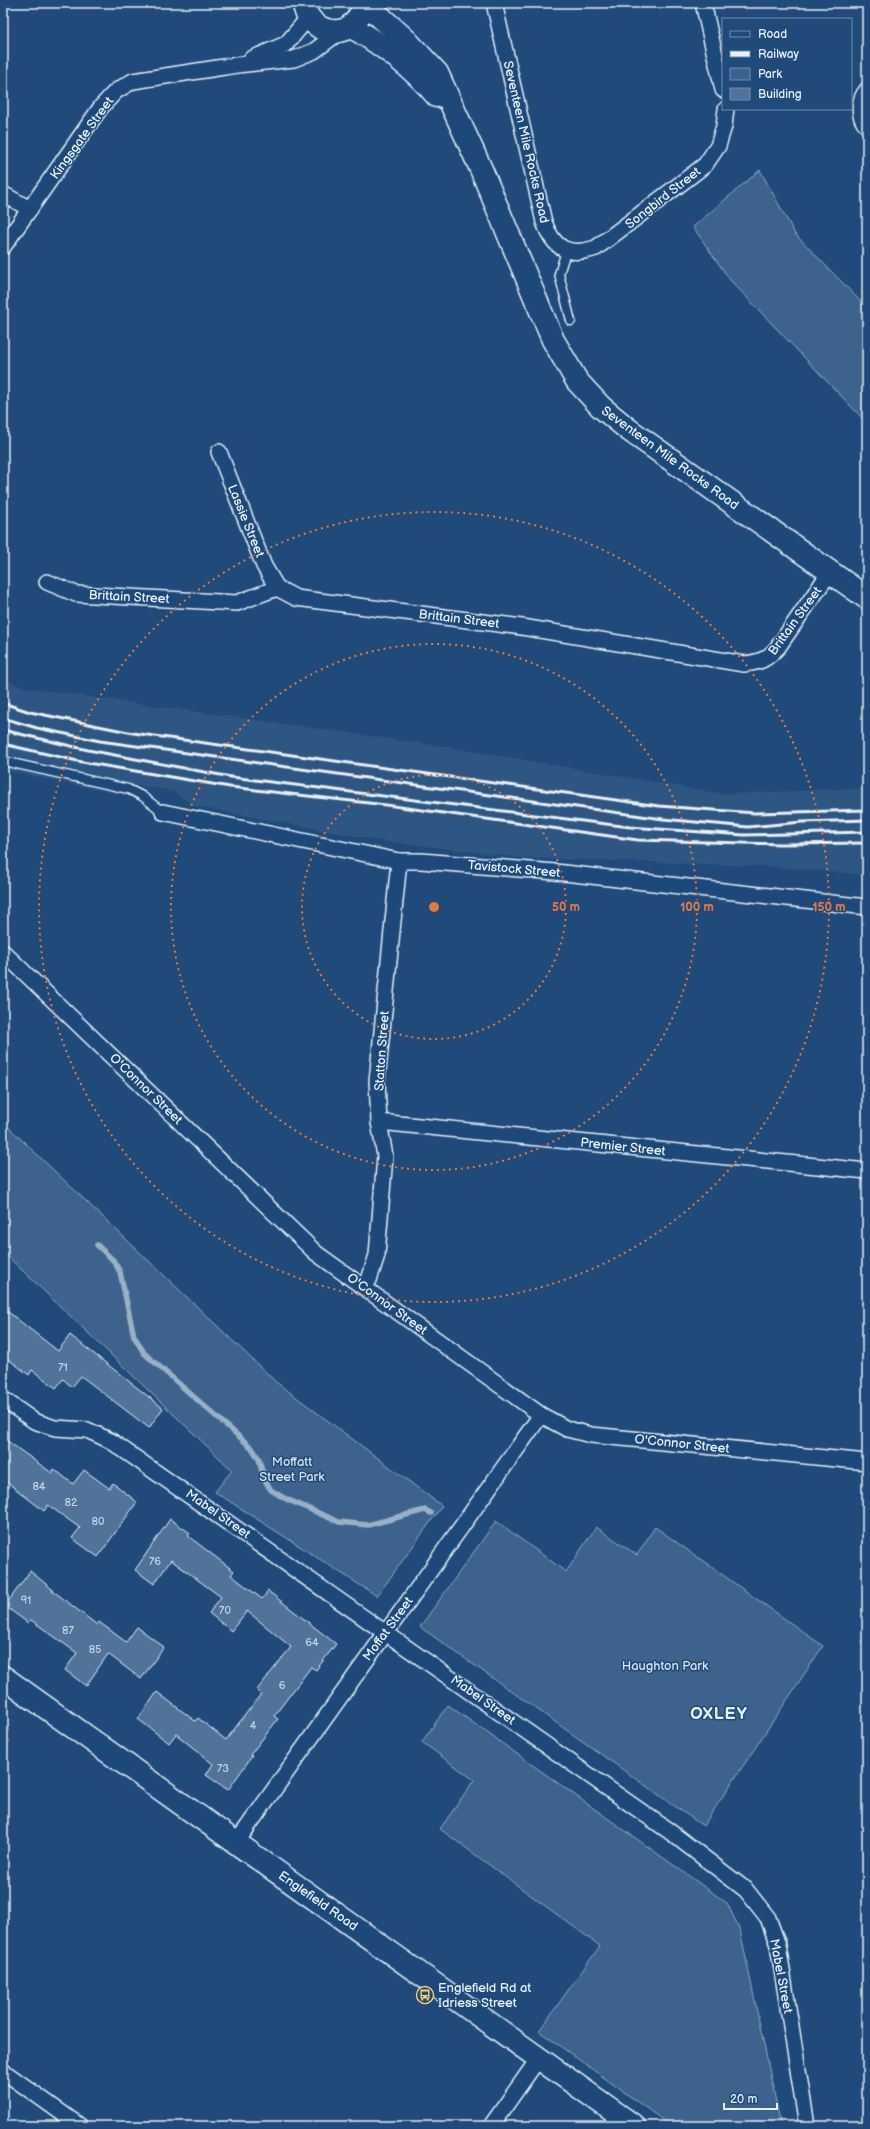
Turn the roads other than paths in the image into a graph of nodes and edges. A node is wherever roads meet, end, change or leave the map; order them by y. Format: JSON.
{"nodes":[{"id":1,"x":363,"y":3,"type":"edge"},
{"id":2,"x":494,"y":3,"type":"edge"},
{"id":3,"x":703,"y":3,"type":"edge"},
{"id":4,"x":303,"y":8,"type":"edge"},
{"id":5,"x":346,"y":28,"type":"junction"},
{"id":6,"x":237,"y":64,"type":"junction"},
{"id":7,"x":722,"y":86,"type":"edge"},
{"id":8,"x":867,"y":90,"type":"edge"},
{"id":9,"x":726,"y":110,"type":"edge"},
{"id":10,"x":457,"y":119,"type":"junction"},
{"id":11,"x":867,"y":126,"type":"edge"},
{"id":12,"x":3,"y":194,"type":"edge"},
{"id":13,"x":30,"y":209,"type":"junction"},
{"id":14,"x":3,"y":247,"type":"edge"},
{"id":15,"x":566,"y":251,"type":"junction"},
{"id":16,"x":571,"y":321,"type":"dead end"},
{"id":17,"x":219,"y":452,"type":"dead end"},
{"id":18,"x":830,"y":572,"type":"junction"},
{"id":19,"x":47,"y":582,"type":"dead end"},
{"id":20,"x":277,"y":588,"type":"junction"},
{"id":21,"x":867,"y":598,"type":"edge"},
{"id":22,"x":3,"y":761,"type":"edge"},
{"id":23,"x":164,"y":812,"type":"joint"},
{"id":24,"x":399,"y":861,"type":"junction"},
{"id":25,"x":867,"y":907,"type":"edge"},
{"id":26,"x":3,"y":952,"type":"edge"},
{"id":27,"x":379,"y":1122,"type":"junction"},
{"id":28,"x":867,"y":1171,"type":"edge"},
{"id":29,"x":364,"y":1286,"type":"junction"},
{"id":30,"x":3,"y":1399,"type":"edge"},
{"id":31,"x":541,"y":1415,"type":"junction"},
{"id":32,"x":867,"y":1462,"type":"edge"},
{"id":33,"x":386,"y":1631,"type":"junction"},
{"id":34,"x":3,"y":1677,"type":"edge"},
{"id":35,"x":236,"y":1843,"type":"junction"},
{"id":36,"x":539,"y":2058,"type":"junction"},
{"id":37,"x":3,"y":2071,"type":"edge"},
{"id":38,"x":80,"y":2126,"type":"edge"},
{"id":39,"x":491,"y":2126,"type":"edge"},
{"id":40,"x":634,"y":2126,"type":"edge"},
{"id":41,"x":807,"y":2126,"type":"edge"}],
"edges":[{"from":1,"to":5,"type":"main road"},
{"from":1,"to":10,"type":"main road","name":"Seventeen Mile Rocks Road"},
{"from":2,"to":15,"type":"street","name":"Seventeen Mile Rocks Road"},
{"from":3,"to":7,"type":"street"},
{"from":4,"to":5,"type":"main road"},
{"from":4,"to":6,"type":"street","name":"Kingsgate Street"},
{"from":5,"to":6,"type":"street","name":"Kingsgate Street"},
{"from":5,"to":10,"type":"main road","name":"Seventeen Mile Rocks Road"},
{"from":6,"to":13,"type":"street","name":"Kingsgate Street"},
{"from":8,"to":11,"type":"street"},
{"from":9,"to":15,"type":"street","name":"Songbird Street"},
{"from":10,"to":18,"type":"main road","name":"Seventeen Mile Rocks Road"},
{"from":12,"to":13,"type":"street"},
{"from":13,"to":14,"type":"street","name":"Kingsgate Street"},
{"from":15,"to":16,"type":"lane"},
{"from":17,"to":20,"type":"street","name":"Lassie Street"},
{"from":18,"to":20,"type":"street","name":"Brittain Street"},
{"from":18,"to":21,"type":"main road","name":"Seventeen Mile Rocks Road"},
{"from":19,"to":20,"type":"street","name":"Brittain Street"},
{"from":22,"to":23,"type":"lane"},
{"from":23,"to":24,"type":"street","name":"Tavistock Street"},
{"from":24,"to":25,"type":"street","name":"Tavistock Street"},
{"from":24,"to":27,"type":"street","name":"Statton Street"},
{"from":26,"to":29,"type":"street","name":"O'Connor Street"},
{"from":27,"to":28,"type":"street","name":"Premier Street"},
{"from":27,"to":29,"type":"street","name":"Statton Street"},
{"from":29,"to":31,"type":"street","name":"O'Connor Street"},
{"from":30,"to":33,"type":"street","name":"Mabel Street"},
{"from":31,"to":32,"type":"street","name":"O'Connor Street"},
{"from":31,"to":33,"type":"street","name":"Moffat Street"},
{"from":33,"to":35,"type":"street","name":"Moffat Street"},
{"from":33,"to":41,"type":"street","name":"Mabel Street"},
{"from":34,"to":35,"type":"main road","name":"Englefield Road"},
{"from":35,"to":36,"type":"main road","name":"Englefield Road"},
{"from":36,"to":39,"type":"street"},
{"from":36,"to":40,"type":"main road","name":"Englefield Road"},
{"from":37,"to":38,"type":"street"}]}
